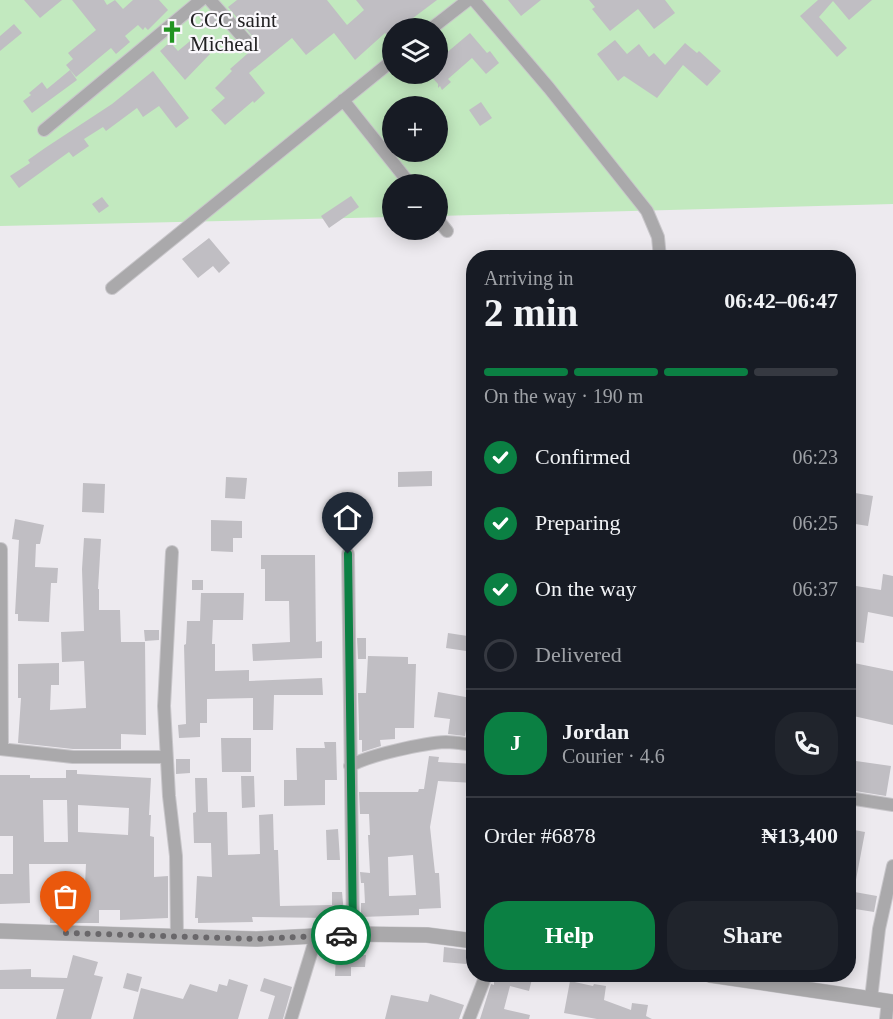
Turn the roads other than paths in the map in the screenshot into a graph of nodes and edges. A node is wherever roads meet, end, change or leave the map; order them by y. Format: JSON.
{"nodes":[{"id":1,"x":201,"y":0,"type":"edge"},
{"id":2,"x":210,"y":0,"type":"edge"},
{"id":3,"x":468,"y":0,"type":"edge"},
{"id":4,"x":474,"y":0,"type":"edge"},
{"id":5,"x":445,"y":18,"type":"edge"},
{"id":6,"x":247,"y":42,"type":"dead end"},
{"id":7,"x":382,"y":69,"type":"edge"},
{"id":8,"x":343,"y":100,"type":"junction"},
{"id":9,"x":44,"y":130,"type":"dead end"},
{"id":10,"x":402,"y":174,"type":"edge"},
{"id":11,"x":659,"y":250,"type":"edge"},
{"id":12,"x":112,"y":288,"type":"dead end"},
{"id":13,"x":1,"y":549,"type":"edge"},
{"id":14,"x":172,"y":552,"type":"dead end"},
{"id":15,"x":348,"y":554,"type":"dead end"},
{"id":16,"x":466,"y":744,"type":"edge"},
{"id":17,"x":1,"y":749,"type":"edge"},
{"id":18,"x":166,"y":757,"type":"junction"},
{"id":19,"x":351,"y":766,"type":"junction"},
{"id":20,"x":856,"y":799,"type":"edge"},
{"id":21,"x":893,"y":805,"type":"edge"},
{"id":22,"x":893,"y":866,"type":"edge"},
{"id":23,"x":0,"y":931,"type":"edge"},
{"id":24,"x":353,"y":934,"type":"junction"},
{"id":25,"x":177,"y":937,"type":"junction"},
{"id":26,"x":316,"y":937,"type":"junction"},
{"id":27,"x":466,"y":939,"type":"edge"},
{"id":28,"x":483,"y":982,"type":"edge"},
{"id":29,"x":757,"y":982,"type":"edge"},
{"id":30,"x":871,"y":999,"type":"junction"},
{"id":31,"x":891,"y":1002,"type":"edge"},
{"id":32,"x":291,"y":1019,"type":"edge"},
{"id":33,"x":469,"y":1019,"type":"edge"},
{"id":34,"x":886,"y":1019,"type":"edge"}],
"edges":[{"from":1,"to":9,"type":"street"},
{"from":2,"to":6,"type":"street"},
{"from":3,"to":5,"type":"street"},
{"from":4,"to":11,"type":"street"},
{"from":7,"to":8,"type":"street"},
{"from":8,"to":10,"type":"street"},
{"from":8,"to":12,"type":"street"},
{"from":13,"to":17,"type":"street"},
{"from":14,"to":18,"type":"street"},
{"from":15,"to":19,"type":"street"},
{"from":16,"to":19,"type":"street"},
{"from":17,"to":18,"type":"street"},
{"from":18,"to":25,"type":"street"},
{"from":19,"to":24,"type":"street"},
{"from":20,"to":21,"type":"street"},
{"from":22,"to":30,"type":"street"},
{"from":23,"to":25,"type":"street"},
{"from":24,"to":26,"type":"street"},
{"from":24,"to":27,"type":"street"},
{"from":25,"to":26,"type":"street"},
{"from":26,"to":32,"type":"street"},
{"from":28,"to":33,"type":"street"},
{"from":29,"to":30,"type":"street"},
{"from":30,"to":31,"type":"street"},
{"from":31,"to":34,"type":"street"}]}
